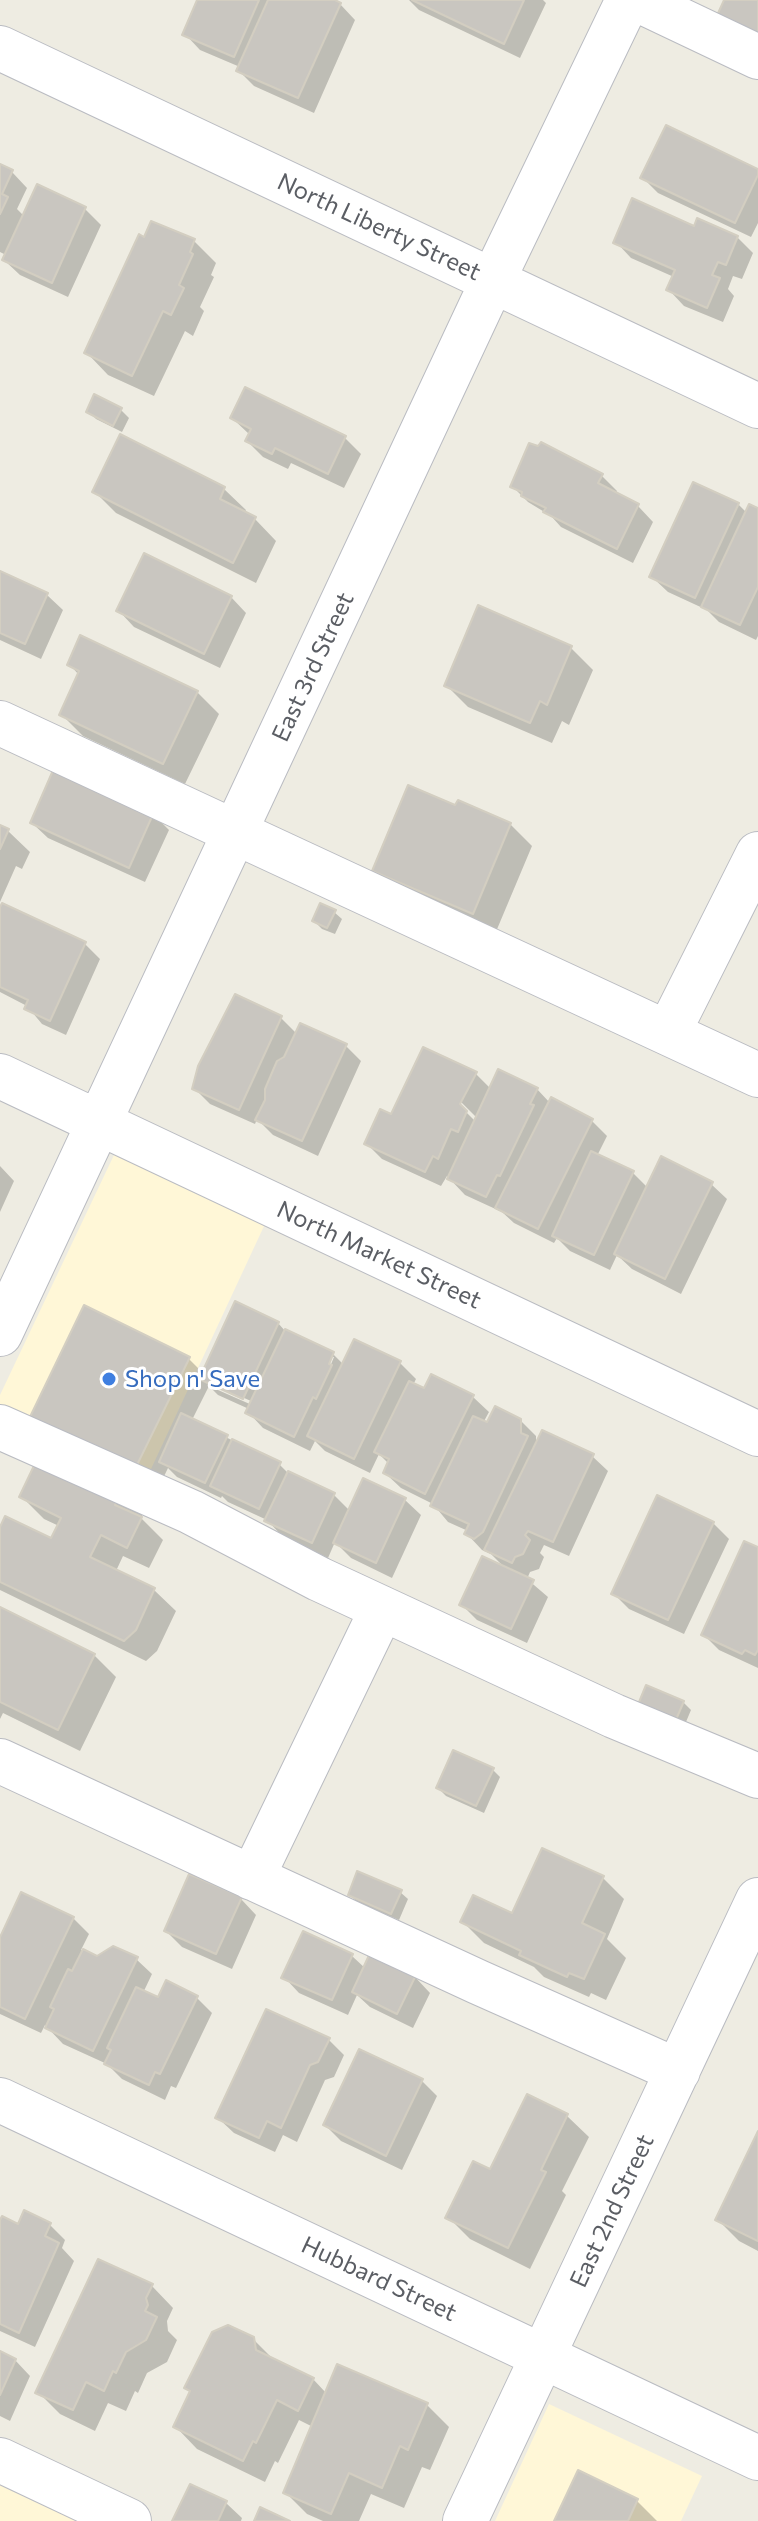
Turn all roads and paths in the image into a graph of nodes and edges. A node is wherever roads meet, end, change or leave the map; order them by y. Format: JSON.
{"nodes":[{"id":1,"x":628,"y":0,"type":"edge"},
{"id":2,"x":638,"y":0,"type":"edge"},
{"id":3,"x":0,"y":48,"type":"edge"},
{"id":4,"x":758,"y":57,"type":"edge"},
{"id":5,"x":493,"y":280,"type":"junction"},
{"id":6,"x":758,"y":406,"type":"edge"},
{"id":7,"x":0,"y":723,"type":"edge"},
{"id":8,"x":236,"y":832,"type":"junction"},
{"id":9,"x":758,"y":854,"type":"edge"},
{"id":10,"x":668,"y":1033,"type":"junction"},
{"id":11,"x":758,"y":1075,"type":"edge"},
{"id":12,"x":0,"y":1076,"type":"edge"},
{"id":13,"x":101,"y":1123,"type":"junction"},
{"id":14,"x":0,"y":1334,"type":"edge"},
{"id":15,"x":0,"y":1427,"type":"edge"},
{"id":16,"x":758,"y":1434,"type":"edge"},
{"id":17,"x":382,"y":1609,"type":"junction"},
{"id":18,"x":0,"y":1761,"type":"edge"},
{"id":19,"x":758,"y":1776,"type":"edge"},
{"id":20,"x":252,"y":1878,"type":"junction"},
{"id":21,"x":758,"y":1900,"type":"edge"},
{"id":22,"x":678,"y":2071,"type":"junction"},
{"id":23,"x":0,"y":2100,"type":"edge"},
{"id":24,"x":543,"y":2356,"type":"junction"},
{"id":25,"x":758,"y":2458,"type":"edge"},
{"id":26,"x":0,"y":2460,"type":"edge"},
{"id":27,"x":129,"y":2521,"type":"edge"},
{"id":28,"x":465,"y":2521,"type":"edge"}],
"edges":[{"from":1,"to":5,"type":"street","name":"East 3rd Street"},
{"from":2,"to":4,"type":"street"},
{"from":3,"to":5,"type":"street","name":"North Liberty Street"},
{"from":5,"to":6,"type":"street","name":"North Liberty Street"},
{"from":5,"to":8,"type":"street","name":"East 3rd Street"},
{"from":7,"to":8,"type":"street"},
{"from":8,"to":10,"type":"street"},
{"from":8,"to":13,"type":"street","name":"East 3rd Street"},
{"from":9,"to":10,"type":"street"},
{"from":10,"to":11,"type":"street"},
{"from":12,"to":13,"type":"street","name":"North Market Street"},
{"from":13,"to":14,"type":"street","name":"East 3rd Street"},
{"from":13,"to":16,"type":"street","name":"North Market Street"},
{"from":15,"to":17,"type":"street"},
{"from":17,"to":19,"type":"street"},
{"from":17,"to":20,"type":"street"},
{"from":18,"to":20,"type":"street"},
{"from":20,"to":22,"type":"street"},
{"from":21,"to":22,"type":"street","name":"East 2nd Street"},
{"from":22,"to":24,"type":"street","name":"East 2nd Street"},
{"from":23,"to":24,"type":"street","name":"Hubbard Street"},
{"from":24,"to":25,"type":"street","name":"Hubbard Street"},
{"from":24,"to":28,"type":"street","name":"East 2nd Street"},
{"from":26,"to":27,"type":"street"}]}
